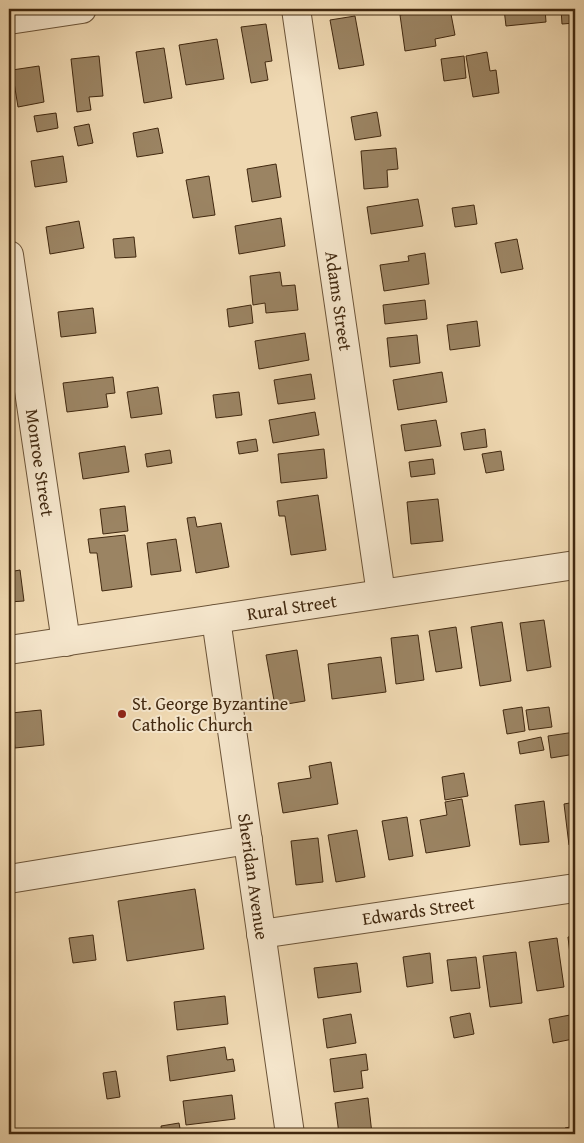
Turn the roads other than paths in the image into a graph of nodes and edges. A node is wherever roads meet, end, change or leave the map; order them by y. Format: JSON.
{"nodes":[{"id":1,"x":82,"y":9,"type":"edge"},
{"id":2,"x":296,"y":9,"type":"edge"},
{"id":3,"x":9,"y":20,"type":"edge"},
{"id":4,"x":9,"y":254,"type":"edge"},
{"id":5,"x":575,"y":564,"type":"edge"},
{"id":6,"x":381,"y":594,"type":"junction"},
{"id":7,"x":216,"y":619,"type":"junction"},
{"id":8,"x":66,"y":642,"type":"junction"},
{"id":9,"x":9,"y":650,"type":"edge"},
{"id":10,"x":248,"y":840,"type":"junction"},
{"id":11,"x":9,"y":879,"type":"edge"},
{"id":12,"x":575,"y":888,"type":"edge"},
{"id":13,"x":261,"y":934,"type":"junction"},
{"id":14,"x":290,"y":1134,"type":"edge"}],
"edges":[{"from":1,"to":3,"type":"street"},
{"from":2,"to":6,"type":"street","name":"Adams Street"},
{"from":4,"to":8,"type":"street","name":"Monroe Street"},
{"from":5,"to":6,"type":"street","name":"Rural Street"},
{"from":6,"to":7,"type":"street","name":"Rural Street"},
{"from":7,"to":8,"type":"street","name":"Rural Street"},
{"from":7,"to":10,"type":"street","name":"Sheridan Avenue"},
{"from":8,"to":9,"type":"street","name":"Rural Street"},
{"from":10,"to":11,"type":"street"},
{"from":10,"to":13,"type":"street","name":"Sheridan Avenue"},
{"from":12,"to":13,"type":"street","name":"Edwards Street"},
{"from":13,"to":14,"type":"street","name":"Sheridan Avenue"}]}
